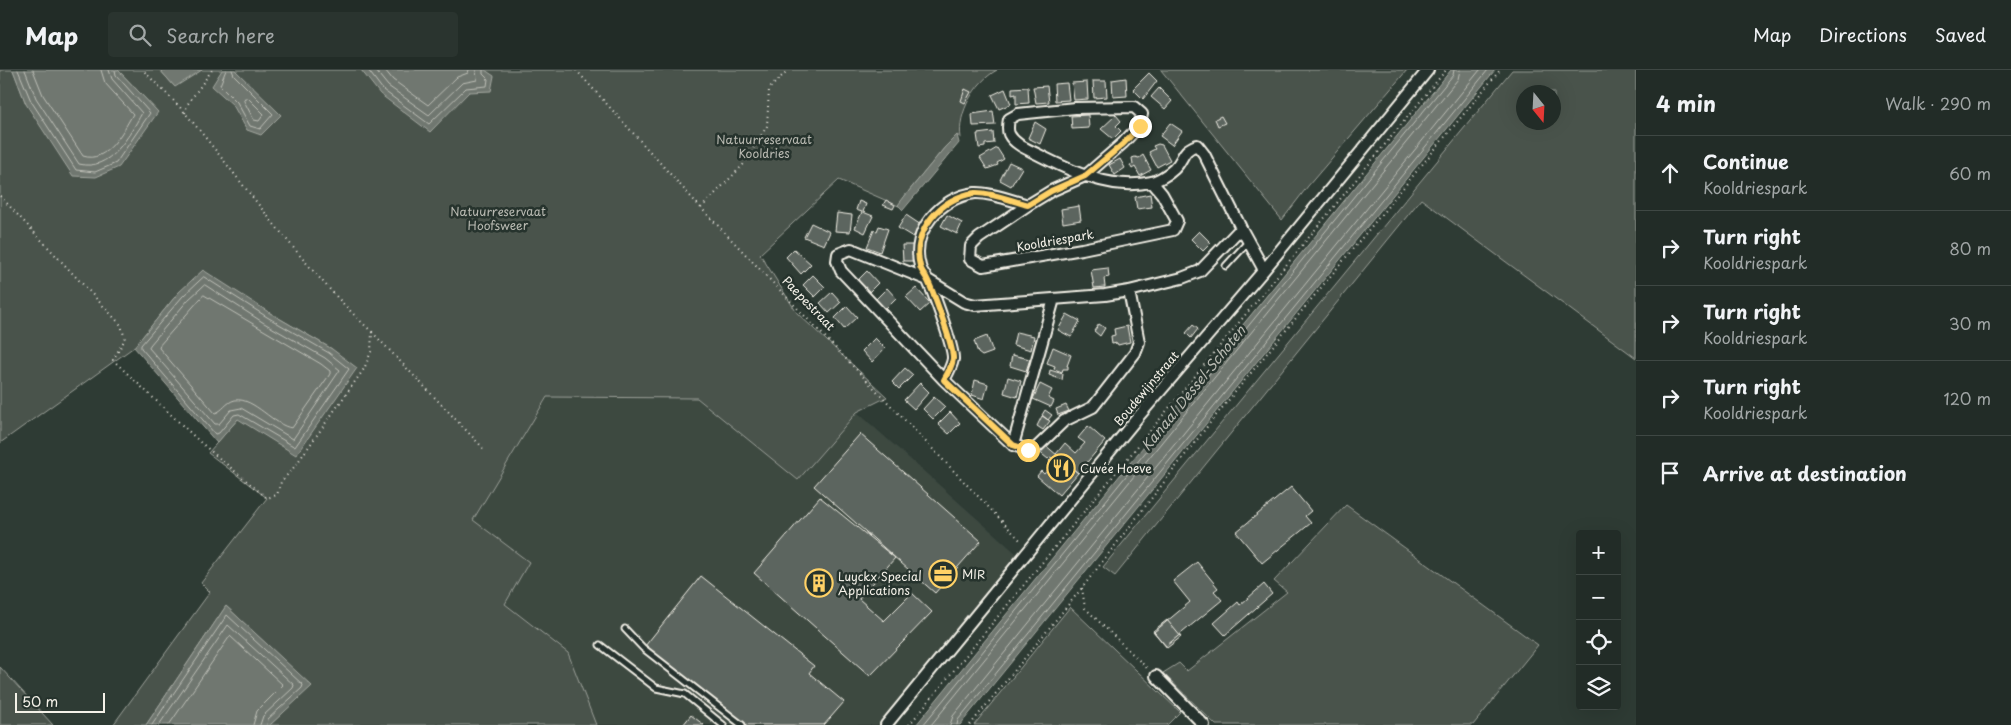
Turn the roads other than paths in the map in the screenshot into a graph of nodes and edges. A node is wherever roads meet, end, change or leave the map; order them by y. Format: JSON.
{"nodes":[{"id":1,"x":1428,"y":70,"type":"edge"},
{"id":2,"x":1085,"y":176,"type":"junction"},
{"id":3,"x":1152,"y":182,"type":"junction"},
{"id":4,"x":1028,"y":205,"type":"junction"},
{"id":5,"x":1241,"y":228,"type":"junction"},
{"id":6,"x":1248,"y":242,"type":"junction"},
{"id":7,"x":1226,"y":266,"type":"dead end"},
{"id":8,"x":1264,"y":270,"type":"junction"},
{"id":9,"x":928,"y":280,"type":"junction"},
{"id":10,"x":1129,"y":291,"type":"junction"},
{"id":11,"x":1054,"y":299,"type":"junction"},
{"id":12,"x":944,"y":380,"type":"junction"},
{"id":13,"x":1013,"y":445,"type":"junction"},
{"id":14,"x":625,"y":629,"type":"dead end"},
{"id":15,"x":600,"y":645,"type":"dead end"},
{"id":16,"x":1156,"y":676,"type":"road end"},
{"id":17,"x":723,"y":725,"type":"edge"},
{"id":18,"x":742,"y":725,"type":"edge"},
{"id":19,"x":886,"y":725,"type":"edge"},
{"id":20,"x":1204,"y":725,"type":"edge"}],
"edges":[{"from":1,"to":8,"type":"street","name":"Boudewijnstraat"},
{"from":2,"to":2,"type":"street","name":"Kooldriespark"},
{"from":2,"to":3,"type":"street","name":"Kooldriespark"},
{"from":2,"to":4,"type":"street","name":"Kooldriespark"},
{"from":3,"to":4,"type":"street","name":"Kooldriespark"},
{"from":3,"to":5,"type":"street","name":"Kooldriespark"},
{"from":4,"to":9,"type":"street"},
{"from":5,"to":6,"type":"street","name":"Kooldriespark"},
{"from":5,"to":10,"type":"street"},
{"from":6,"to":7,"type":"lane"},
{"from":6,"to":8,"type":"street","name":"Kooldriespark"},
{"from":8,"to":19,"type":"street","name":"Boudewijnstraat"},
{"from":9,"to":11,"type":"street"},
{"from":9,"to":12,"type":"street"},
{"from":9,"to":12,"type":"street"},
{"from":10,"to":11,"type":"street"},
{"from":10,"to":13,"type":"street"},
{"from":11,"to":13,"type":"street"},
{"from":12,"to":13,"type":"street"},
{"from":14,"to":18,"type":"lane"},
{"from":15,"to":17,"type":"lane"},
{"from":16,"to":20,"type":"street"}]}
